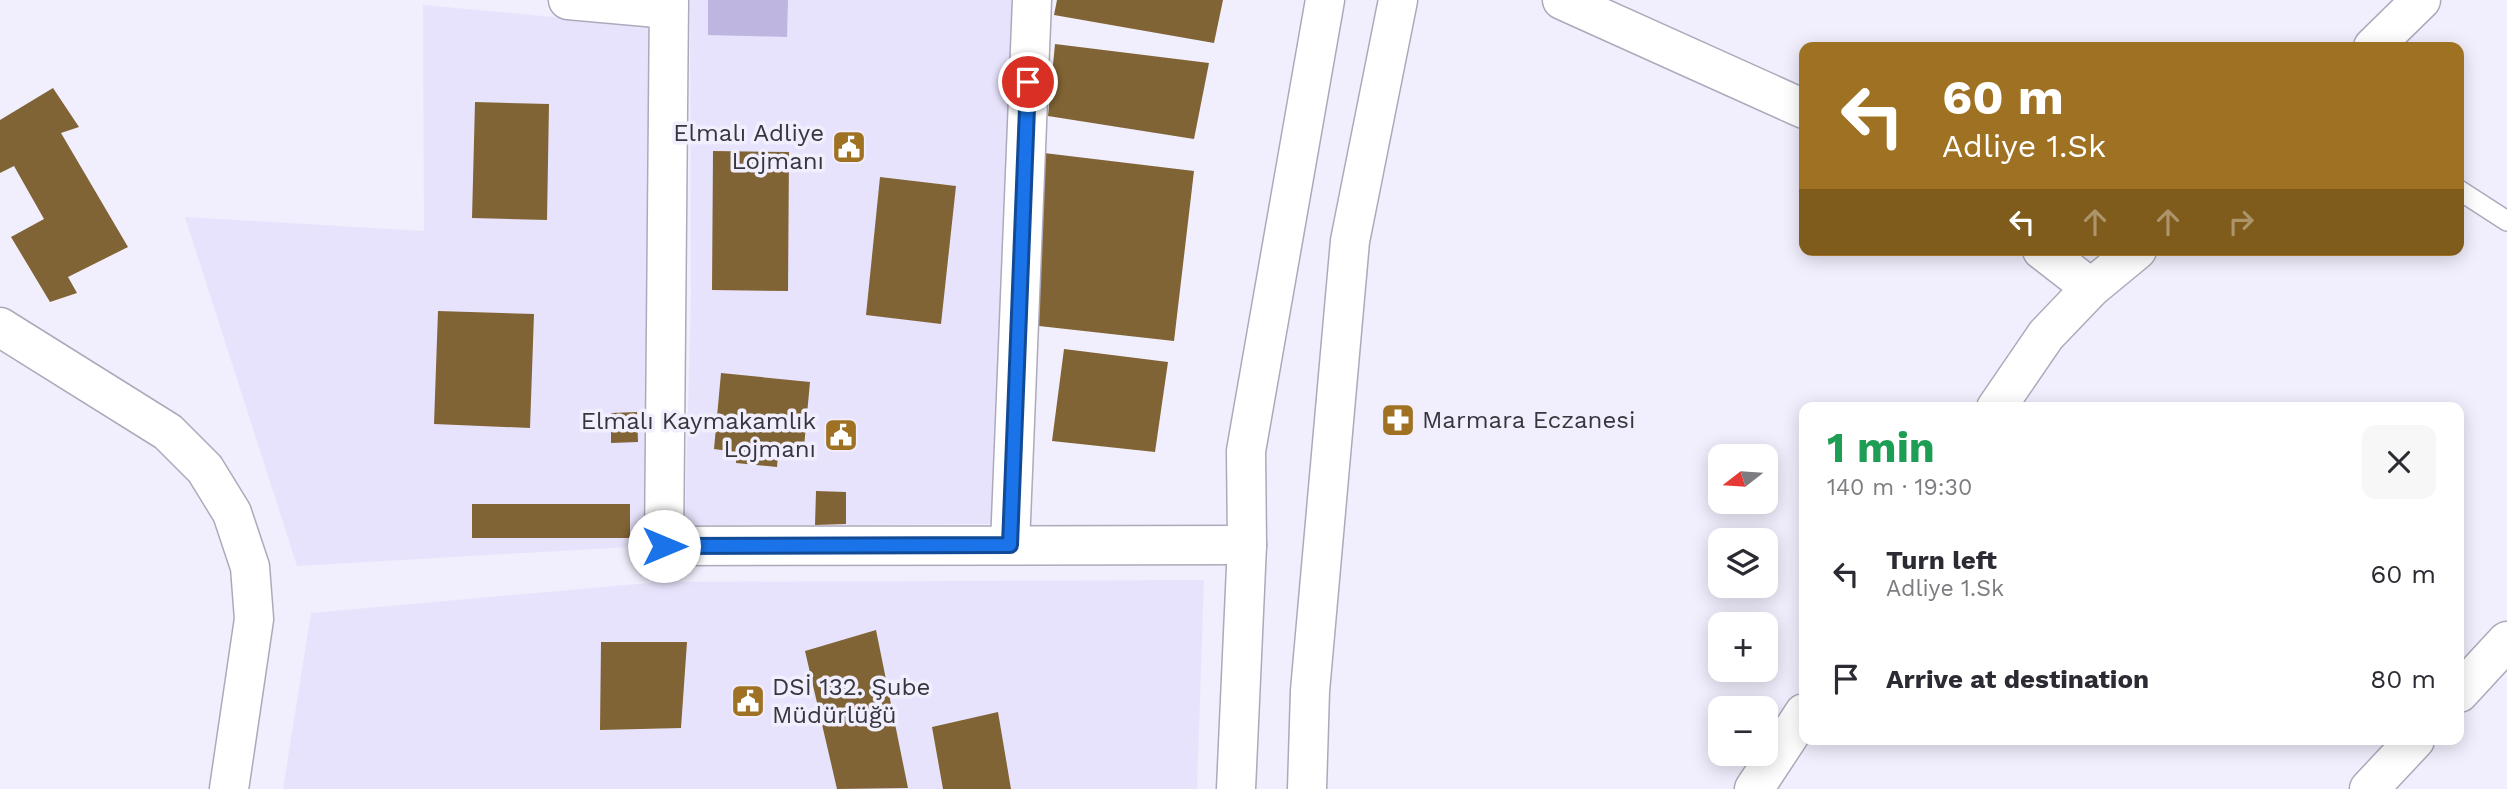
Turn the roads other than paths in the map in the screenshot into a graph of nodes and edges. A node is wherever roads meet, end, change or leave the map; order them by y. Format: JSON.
{"nodes":[{"id":1,"x":568,"y":0,"type":"edge"},
{"id":2,"x":1032,"y":0,"type":"edge"},
{"id":3,"x":1325,"y":0,"type":"edge"},
{"id":4,"x":1398,"y":0,"type":"edge"},
{"id":5,"x":1562,"y":0,"type":"edge"},
{"id":6,"x":2421,"y":0,"type":"edge"},
{"id":7,"x":669,"y":4,"type":"edge"},
{"id":8,"x":2378,"y":42,"type":"edge"},
{"id":9,"x":1799,"y":107,"type":"edge"},
{"id":10,"x":2464,"y":193,"type":"edge"},
{"id":11,"x":2507,"y":221,"type":"edge"},
{"id":12,"x":2050,"y":256,"type":"edge"},
{"id":13,"x":2130,"y":256,"type":"edge"},
{"id":14,"x":2091,"y":288,"type":"junction"},
{"id":15,"x":0,"y":327,"type":"edge"},
{"id":16,"x":2000,"y":402,"type":"edge"},
{"id":17,"x":1010,"y":545,"type":"junction"},
{"id":18,"x":1247,"y":545,"type":"junction"},
{"id":19,"x":2507,"y":641,"type":"edge"},
{"id":20,"x":2464,"y":688,"type":"edge"},
{"id":21,"x":1799,"y":721,"type":"edge"},
{"id":22,"x":2410,"y":745,"type":"edge"},
{"id":23,"x":229,"y":789,"type":"edge"},
{"id":24,"x":1237,"y":789,"type":"edge"},
{"id":25,"x":1307,"y":789,"type":"edge"},
{"id":26,"x":1754,"y":789,"type":"edge"},
{"id":27,"x":2370,"y":789,"type":"edge"}],
"edges":[{"from":1,"to":7,"type":"street"},
{"from":2,"to":17,"type":"street"},
{"from":3,"to":18,"type":"street"},
{"from":4,"to":25,"type":"street"},
{"from":5,"to":9,"type":"street"},
{"from":6,"to":8,"type":"street"},
{"from":7,"to":17,"type":"street"},
{"from":10,"to":11,"type":"lane"},
{"from":12,"to":14,"type":"street"},
{"from":13,"to":14,"type":"street"},
{"from":14,"to":16,"type":"street"},
{"from":15,"to":23,"type":"street"},
{"from":17,"to":18,"type":"street"},
{"from":18,"to":24,"type":"street"},
{"from":19,"to":20,"type":"street"},
{"from":21,"to":26,"type":"street"},
{"from":22,"to":27,"type":"street"}]}
